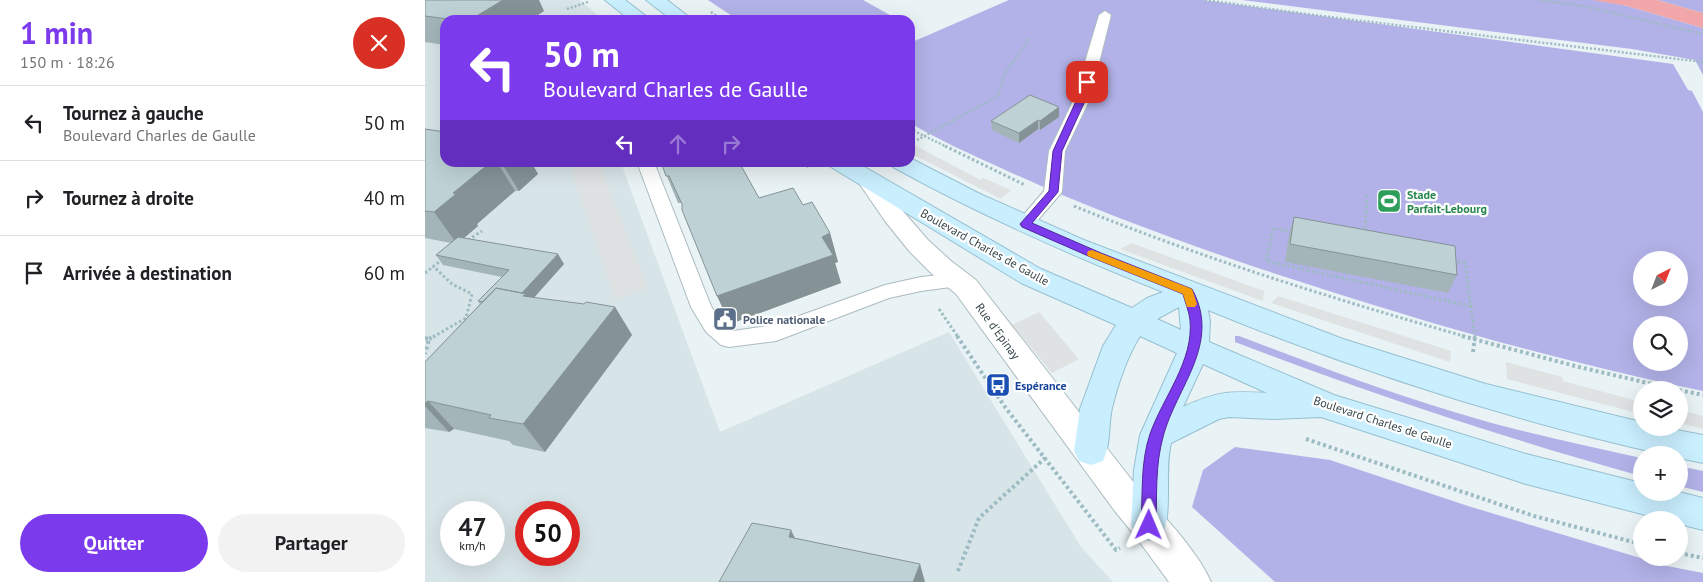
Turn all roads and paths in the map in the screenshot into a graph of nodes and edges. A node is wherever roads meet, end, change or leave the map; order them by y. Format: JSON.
{"nodes":[{"id":1,"x":614,"y":0,"type":"edge"},
{"id":2,"x":655,"y":0,"type":"edge"},
{"id":3,"x":1205,"y":0,"type":"edge"},
{"id":4,"x":1539,"y":0,"type":"edge"},
{"id":5,"x":592,"y":1,"type":"edge"},
{"id":6,"x":567,"y":9,"type":"dead end"},
{"id":7,"x":635,"y":15,"type":"edge"},
{"id":8,"x":677,"y":15,"type":"edge"},
{"id":9,"x":1105,"y":15,"type":"dead end"},
{"id":10,"x":1703,"y":34,"type":"edge"},
{"id":11,"x":1030,"y":38,"type":"dead end"},
{"id":12,"x":1703,"y":62,"type":"edge"},
{"id":13,"x":915,"y":131,"type":"edge"},
{"id":14,"x":928,"y":134,"type":"dead end"},
{"id":15,"x":647,"y":167,"type":"edge"},
{"id":16,"x":847,"y":167,"type":"edge"},
{"id":17,"x":910,"y":167,"type":"edge"},
{"id":18,"x":871,"y":183,"type":"junction"},
{"id":19,"x":1367,"y":194,"type":"dead end"},
{"id":20,"x":1051,"y":197,"type":"junction"},
{"id":21,"x":1025,"y":224,"type":"junction"},
{"id":22,"x":482,"y":231,"type":"dead end"},
{"id":23,"x":1301,"y":233,"type":"edge"},
{"id":24,"x":1365,"y":236,"type":"edge"},
{"id":25,"x":466,"y":242,"type":"edge"},
{"id":26,"x":445,"y":257,"type":"edge"},
{"id":27,"x":1447,"y":260,"type":"edge"},
{"id":28,"x":433,"y":266,"type":"junction"},
{"id":29,"x":425,"y":273,"type":"edge"},
{"id":30,"x":959,"y":280,"type":"junction"},
{"id":31,"x":1188,"y":292,"type":"junction"},
{"id":32,"x":934,"y":300,"type":"dead end"},
{"id":33,"x":1470,"y":306,"type":"junction"},
{"id":34,"x":1134,"y":321,"type":"junction"},
{"id":35,"x":427,"y":338,"type":"edge"},
{"id":36,"x":1475,"y":340,"type":"junction"},
{"id":37,"x":1194,"y":346,"type":"junction"},
{"id":38,"x":1473,"y":352,"type":"dead end"},
{"id":39,"x":425,"y":354,"type":"edge"},
{"id":40,"x":1637,"y":381,"type":"edge"},
{"id":41,"x":1688,"y":392,"type":"edge"},
{"id":42,"x":1703,"y":395,"type":"edge"},
{"id":43,"x":1325,"y":405,"type":"junction"},
{"id":44,"x":1157,"y":435,"type":"junction"},
{"id":45,"x":1302,"y":437,"type":"dead end"},
{"id":46,"x":1703,"y":449,"type":"edge"},
{"id":47,"x":1091,"y":451,"type":"junction"},
{"id":48,"x":1031,"y":470,"type":"dead end"},
{"id":49,"x":1703,"y":514,"type":"edge"},
{"id":50,"x":1136,"y":536,"type":"junction"},
{"id":51,"x":1633,"y":542,"type":"edge"},
{"id":52,"x":1688,"y":555,"type":"edge"},
{"id":53,"x":1703,"y":558,"type":"edge"},
{"id":54,"x":958,"y":571,"type":"dead end"},
{"id":55,"x":1192,"y":582,"type":"edge"}],
"edges":[{"from":1,"to":7,"type":"main road"},
{"from":2,"to":8,"type":"main road"},
{"from":3,"to":12,"type":"path"},
{"from":4,"to":10,"type":"path"},
{"from":5,"to":6,"type":"path"},
{"from":9,"to":20,"type":"lane"},
{"from":11,"to":14,"type":"path"},
{"from":13,"to":20,"type":"path"},
{"from":15,"to":30,"type":"lane"},
{"from":16,"to":18,"type":"main road","name":"Boulevard Charles de Gaulle"},
{"from":17,"to":21,"type":"main road"},
{"from":18,"to":30,"type":"street","name":"Rue d'Epinay"},
{"from":18,"to":34,"type":"main road","name":"Boulevard Charles de Gaulle"},
{"from":19,"to":24,"type":"path"},
{"from":20,"to":21,"type":"lane"},
{"from":20,"to":36,"type":"path"},
{"from":21,"to":31,"type":"main road"},
{"from":22,"to":25,"type":"path"},
{"from":23,"to":33,"type":"path"},
{"from":26,"to":28,"type":"path"},
{"from":27,"to":33,"type":"path"},
{"from":28,"to":29,"type":"path"},
{"from":28,"to":35,"type":"path"},
{"from":30,"to":47,"type":"street","name":"Rue d'Epinay"},
{"from":31,"to":34,"type":"main road"},
{"from":31,"to":37,"type":"main road"},
{"from":31,"to":46,"type":"main road"},
{"from":32,"to":50,"type":"path"},
{"from":33,"to":36,"type":"path"},
{"from":34,"to":37,"type":"main road","name":"Boulevard Charles de Gaulle"},
{"from":34,"to":47,"type":"main road"},
{"from":35,"to":39,"type":"path"},
{"from":36,"to":38,"type":"path"},
{"from":36,"to":40,"type":"path"},
{"from":37,"to":43,"type":"main road","name":"Boulevard Charles de Gaulle"},
{"from":37,"to":44,"type":"main road"},
{"from":41,"to":42,"type":"path"},
{"from":43,"to":44,"type":"main road"},
{"from":43,"to":49,"type":"main road","name":"Boulevard Charles de Gaulle"},
{"from":44,"to":50,"type":"main road"},
{"from":45,"to":51,"type":"path"},
{"from":47,"to":50,"type":"street","name":"Rue d'Epinay"},
{"from":48,"to":54,"type":"path"},
{"from":50,"to":55,"type":"street","name":"Rue d'Epinay"},
{"from":52,"to":53,"type":"path"}]}
